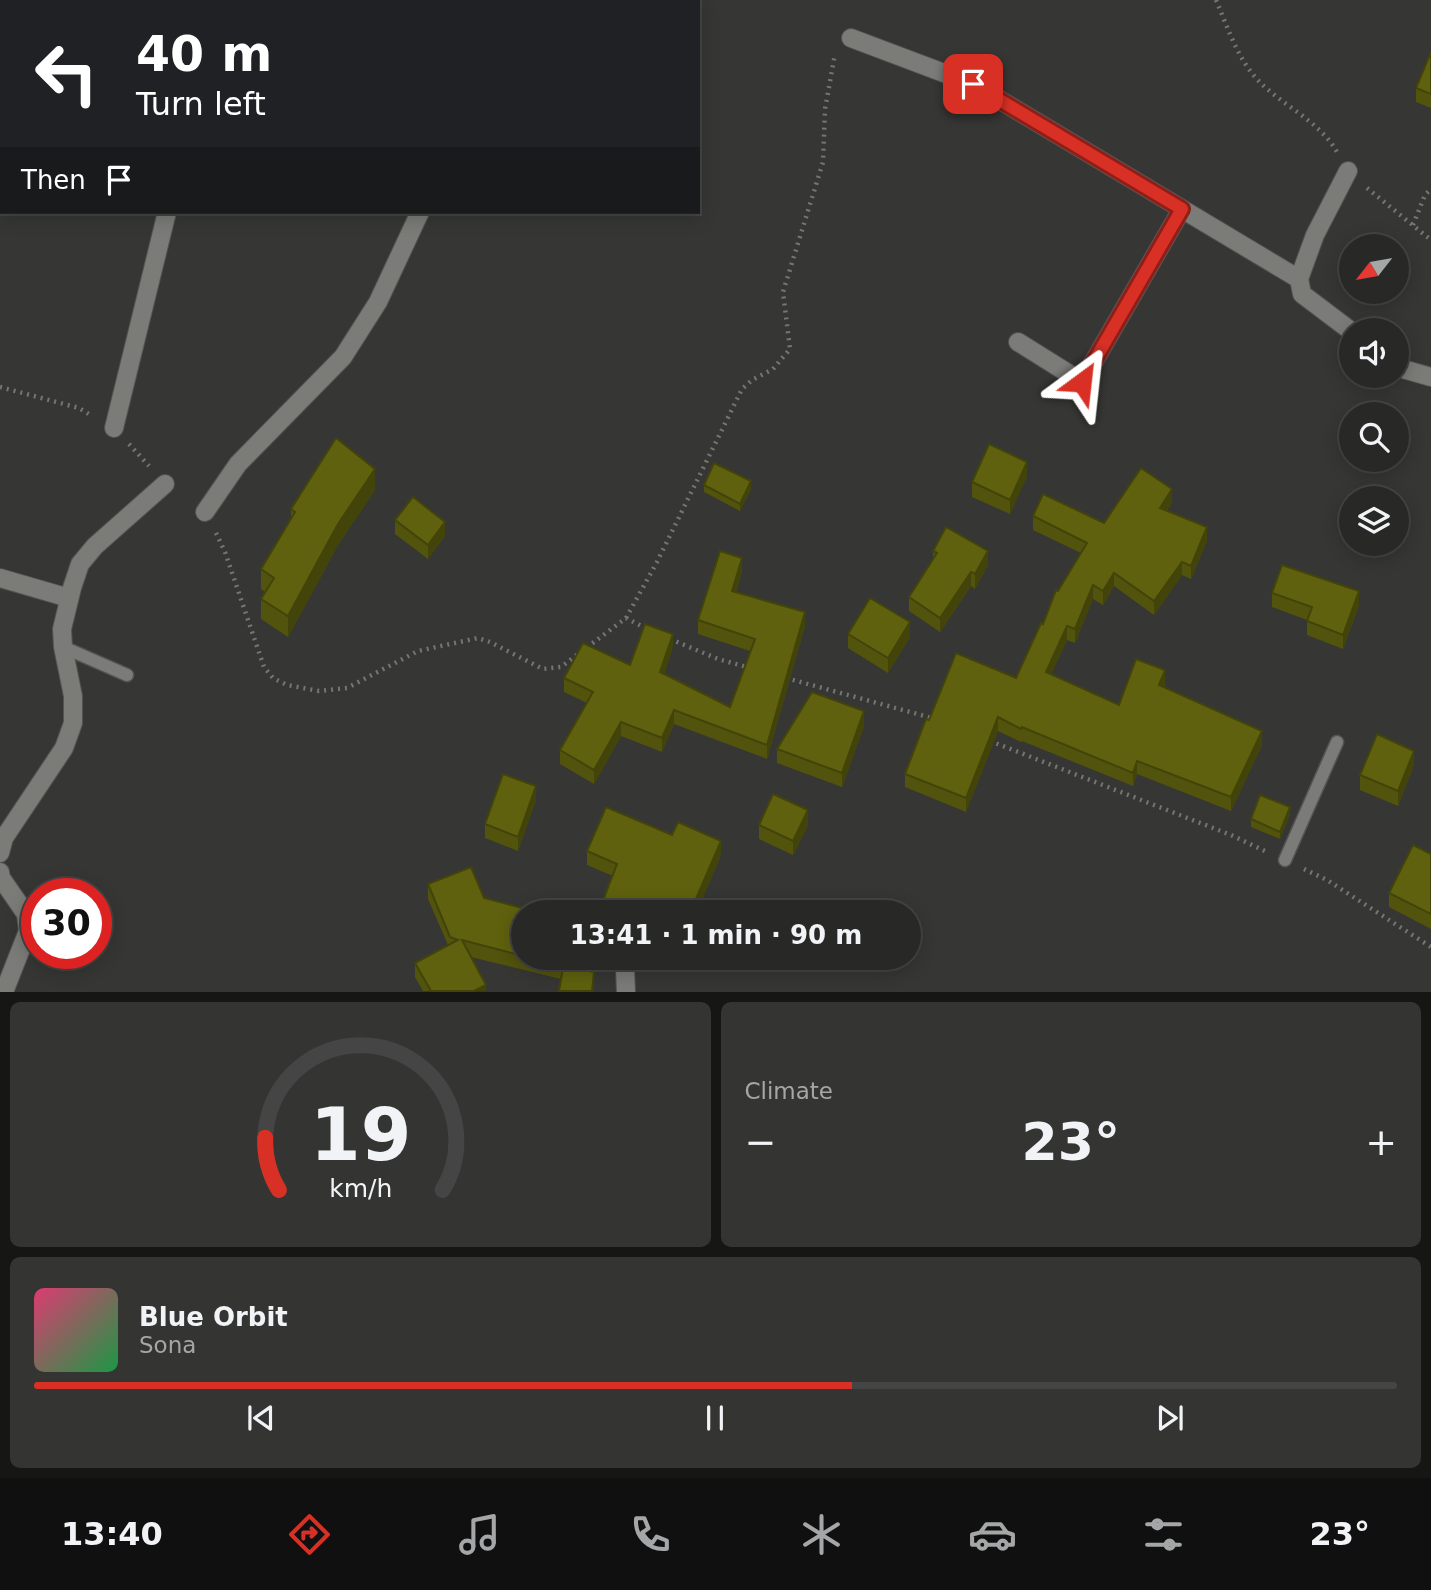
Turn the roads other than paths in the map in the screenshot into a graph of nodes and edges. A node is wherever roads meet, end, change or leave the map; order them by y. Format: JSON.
{"nodes":[{"id":1,"x":851,"y":38,"type":"road end"},
{"id":2,"x":1348,"y":171,"type":"road end"},
{"id":3,"x":1182,"y":209,"type":"junction"},
{"id":4,"x":167,"y":214,"type":"edge"},
{"id":5,"x":419,"y":214,"type":"edge"},
{"id":6,"x":1299,"y":279,"type":"junction"},
{"id":7,"x":1339,"y":322,"type":"edge"},
{"id":8,"x":1018,"y":342,"type":"dead end"},
{"id":9,"x":1409,"y":371,"type":"edge"},
{"id":10,"x":1431,"y":377,"type":"edge"},
{"id":11,"x":114,"y":428,"type":"dead end"},
{"id":12,"x":165,"y":484,"type":"dead end"},
{"id":13,"x":205,"y":512,"type":"road end"},
{"id":14,"x":0,"y":578,"type":"edge"},
{"id":15,"x":69,"y":598,"type":"junction"},
{"id":16,"x":62,"y":647,"type":"junction"},
{"id":17,"x":127,"y":675,"type":"dead end"},
{"id":18,"x":1337,"y":742,"type":"dead end"},
{"id":19,"x":0,"y":853,"type":"edge"},
{"id":20,"x":1285,"y":860,"type":"road end"},
{"id":21,"x":0,"y":872,"type":"edge"},
{"id":22,"x":625,"y":970,"type":"edge"},
{"id":23,"x":4,"y":992,"type":"edge"},
{"id":24,"x":626,"y":992,"type":"edge"}],
"edges":[{"from":1,"to":3,"type":"street"},
{"from":2,"to":6,"type":"street"},
{"from":3,"to":6,"type":"street"},
{"from":3,"to":8,"type":"street"},
{"from":4,"to":11,"type":"street"},
{"from":5,"to":13,"type":"street"},
{"from":6,"to":7,"type":"street"},
{"from":9,"to":10,"type":"street"},
{"from":12,"to":15,"type":"street"},
{"from":14,"to":15,"type":"street"},
{"from":15,"to":16,"type":"street"},
{"from":16,"to":17,"type":"lane"},
{"from":16,"to":19,"type":"street"},
{"from":18,"to":20,"type":"lane"},
{"from":21,"to":23,"type":"street"},
{"from":22,"to":24,"type":"street"}]}
